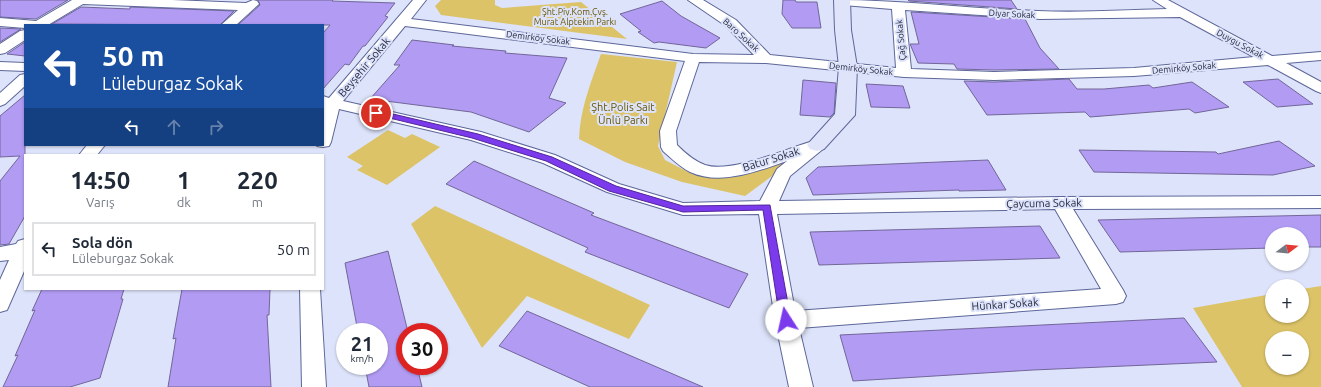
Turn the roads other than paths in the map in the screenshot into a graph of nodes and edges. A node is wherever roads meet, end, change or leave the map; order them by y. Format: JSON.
{"nodes":[{"id":1,"x":81,"y":0,"type":"edge"},
{"id":2,"x":420,"y":0,"type":"edge"},
{"id":3,"x":694,"y":0,"type":"edge"},
{"id":4,"x":1159,"y":0,"type":"edge"},
{"id":5,"x":842,"y":1,"type":"edge"},
{"id":6,"x":253,"y":4,"type":"edge"},
{"id":7,"x":898,"y":6,"type":"junction"},
{"id":8,"x":1182,"y":13,"type":"junction"},
{"id":9,"x":0,"y":22,"type":"edge"},
{"id":10,"x":402,"y":22,"type":"junction"},
{"id":11,"x":24,"y":24,"type":"edge"},
{"id":12,"x":41,"y":24,"type":"edge"},
{"id":13,"x":229,"y":24,"type":"edge"},
{"id":14,"x":24,"y":35,"type":"edge"},
{"id":15,"x":0,"y":50,"type":"edge"},
{"id":16,"x":1321,"y":56,"type":"edge"},
{"id":17,"x":693,"y":58,"type":"junction"},
{"id":18,"x":766,"y":59,"type":"junction"},
{"id":19,"x":1271,"y":61,"type":"junction"},
{"id":20,"x":0,"y":66,"type":"edge"},
{"id":21,"x":24,"y":66,"type":"edge"},
{"id":22,"x":848,"y":67,"type":"junction"},
{"id":23,"x":904,"y":74,"type":"junction"},
{"id":24,"x":24,"y":79,"type":"edge"},
{"id":25,"x":1321,"y":88,"type":"edge"},
{"id":26,"x":0,"y":101,"type":"edge"},
{"id":27,"x":328,"y":102,"type":"edge"},
{"id":28,"x":324,"y":134,"type":"edge"},
{"id":29,"x":817,"y":145,"type":"junction"},
{"id":30,"x":96,"y":146,"type":"edge"},
{"id":31,"x":88,"y":154,"type":"edge"},
{"id":32,"x":1321,"y":202,"type":"edge"},
{"id":33,"x":1060,"y":203,"type":"junction"},
{"id":34,"x":767,"y":207,"type":"junction"},
{"id":35,"x":24,"y":249,"type":"edge"},
{"id":36,"x":0,"y":254,"type":"edge"},
{"id":37,"x":310,"y":290,"type":"edge"},
{"id":38,"x":0,"y":304,"type":"edge"},
{"id":39,"x":786,"y":320,"type":"junction"},
{"id":40,"x":314,"y":387,"type":"edge"},
{"id":41,"x":801,"y":387,"type":"edge"}],
"edges":[{"from":1,"to":6,"type":"street"},
{"from":1,"to":12,"type":"street"},
{"from":2,"to":10,"type":"street","name":"Beyşehir Sokak"},
{"from":3,"to":18,"type":"street","name":"Baro Sokak"},
{"from":4,"to":8,"type":"street","name":"Duygu Sokak"},
{"from":5,"to":7,"type":"street","name":"Diyar Sokak"},
{"from":5,"to":22,"type":"street"},
{"from":6,"to":13,"type":"street"},
{"from":7,"to":8,"type":"street","name":"Diyar Sokak"},
{"from":7,"to":23,"type":"street","name":"Çağ Sokak"},
{"from":8,"to":19,"type":"street","name":"Duygu Sokak"},
{"from":9,"to":11,"type":"street"},
{"from":10,"to":17,"type":"street","name":"Demirköy Sokak"},
{"from":10,"to":27,"type":"street","name":"Beyşehir Sokak"},
{"from":14,"to":15,"type":"street"},
{"from":16,"to":19,"type":"street","name":"Demirköy Sokak"},
{"from":17,"to":18,"type":"street","name":"Demirköy Sokak"},
{"from":17,"to":29,"type":"street","name":"Batur Sokak"},
{"from":18,"to":22,"type":"street","name":"Demirköy Sokak"},
{"from":19,"to":23,"type":"street","name":"Demirköy Sokak"},
{"from":19,"to":25,"type":"street","name":"Duygu Sokak"},
{"from":20,"to":21,"type":"street"},
{"from":22,"to":23,"type":"street","name":"Demirköy Sokak"},
{"from":22,"to":29,"type":"street"},
{"from":24,"to":26,"type":"street"},
{"from":27,"to":28,"type":"street","name":"Beyşehir Sokak"},
{"from":27,"to":34,"type":"street","name":"Çaycuma Sokak"},
{"from":29,"to":34,"type":"street"},
{"from":30,"to":31,"type":"street"},
{"from":32,"to":33,"type":"street","name":"Çaycuma Sokak"},
{"from":33,"to":34,"type":"street","name":"Çaycuma Sokak"},
{"from":33,"to":39,"type":"street","name":"Hünkar Sokak"},
{"from":34,"to":39,"type":"street"},
{"from":35,"to":36,"type":"street"},
{"from":35,"to":38,"type":"street"},
{"from":37,"to":40,"type":"street"},
{"from":39,"to":41,"type":"street"}]}
